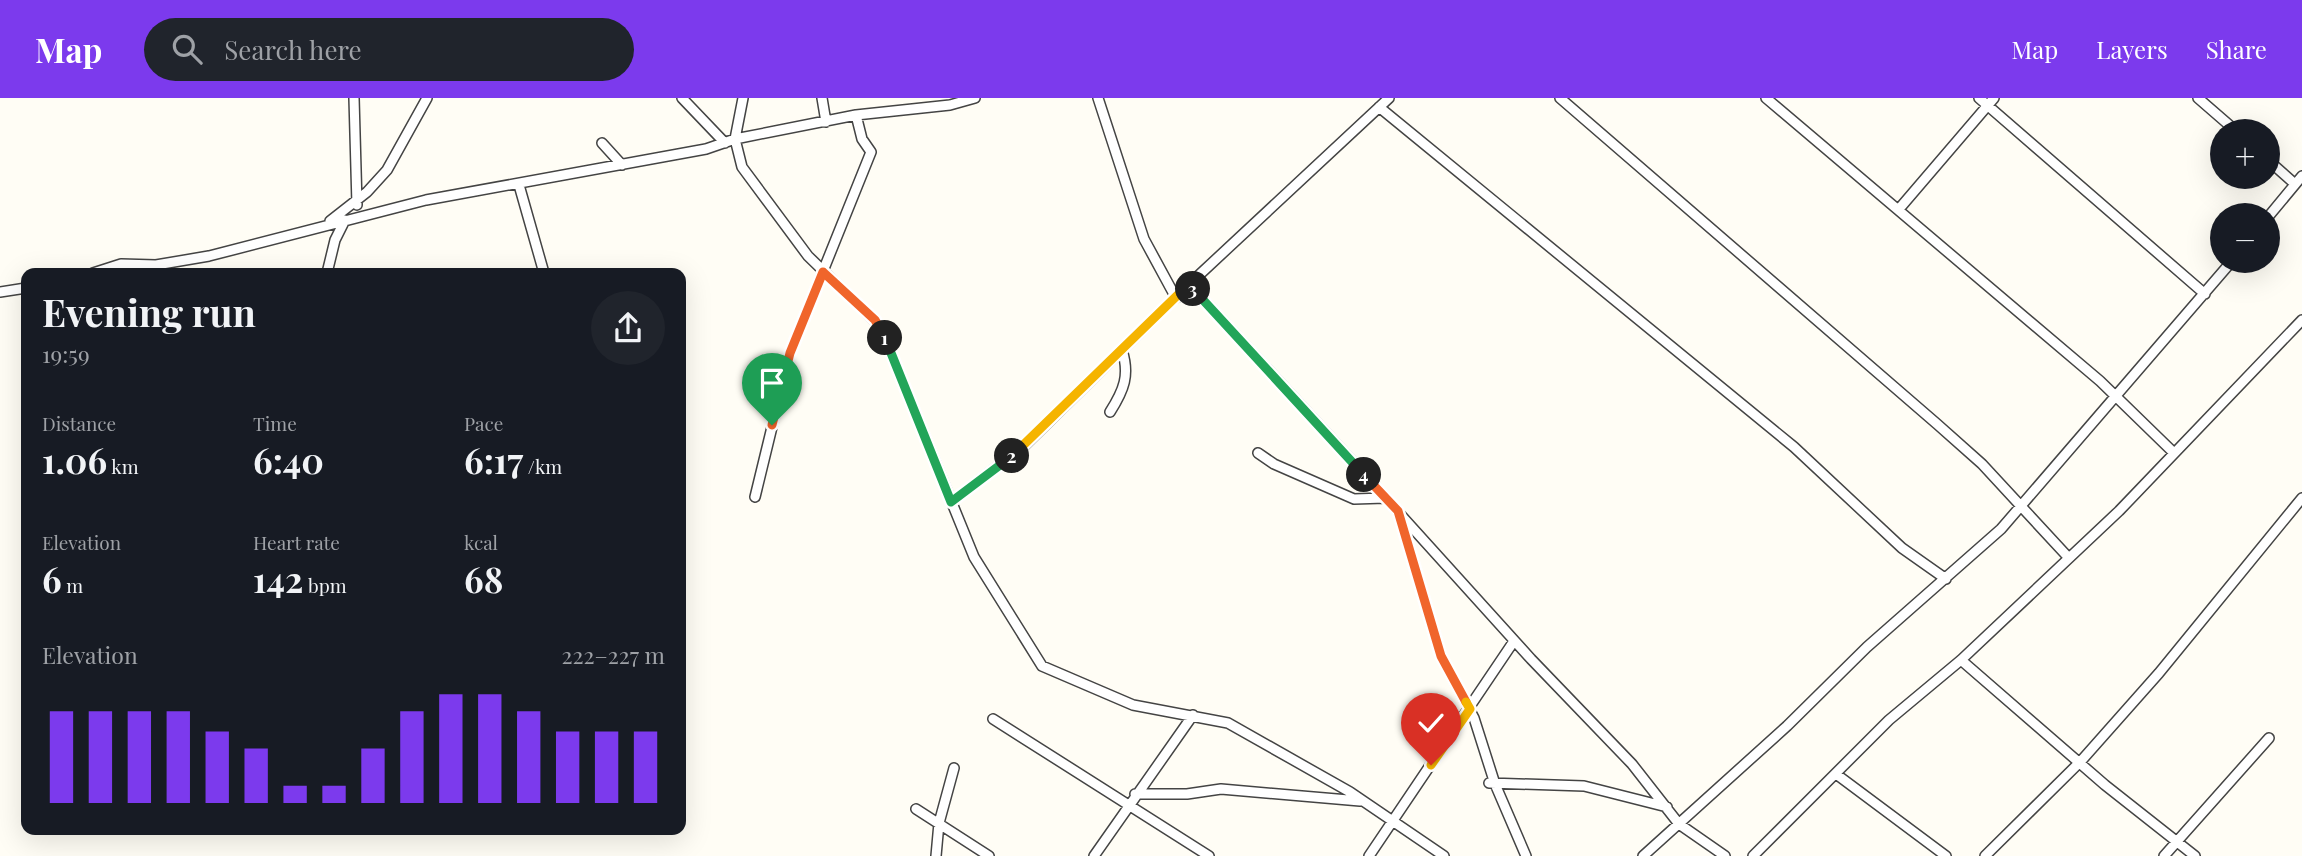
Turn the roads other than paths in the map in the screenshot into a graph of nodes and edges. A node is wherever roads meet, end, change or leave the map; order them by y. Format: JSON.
{"nodes":[{"id":1,"x":354,"y":98,"type":"edge"},
{"id":2,"x":427,"y":98,"type":"edge"},
{"id":3,"x":682,"y":98,"type":"edge"},
{"id":4,"x":743,"y":98,"type":"edge"},
{"id":5,"x":822,"y":98,"type":"edge"},
{"id":6,"x":975,"y":98,"type":"edge"},
{"id":7,"x":1098,"y":98,"type":"edge"},
{"id":8,"x":1389,"y":98,"type":"edge"},
{"id":9,"x":1560,"y":98,"type":"edge"},
{"id":10,"x":1766,"y":98,"type":"edge"},
{"id":11,"x":1979,"y":98,"type":"edge"},
{"id":12,"x":1994,"y":98,"type":"edge"},
{"id":13,"x":2198,"y":98,"type":"edge"},
{"id":14,"x":1987,"y":106,"type":"junction"},
{"id":15,"x":1380,"y":107,"type":"junction"},
{"id":16,"x":856,"y":115,"type":"junction"},
{"id":17,"x":2222,"y":119,"type":"edge"},
{"id":18,"x":826,"y":122,"type":"junction"},
{"id":19,"x":735,"y":139,"type":"junction"},
{"id":20,"x":602,"y":143,"type":"dead end"},
{"id":21,"x":725,"y":143,"type":"junction"},
{"id":22,"x":622,"y":165,"type":"junction"},
{"id":23,"x":2280,"y":171,"type":"edge"},
{"id":24,"x":2302,"y":176,"type":"edge"},
{"id":25,"x":2295,"y":184,"type":"junction"},
{"id":26,"x":519,"y":185,"type":"junction"},
{"id":27,"x":356,"y":201,"type":"junction"},
{"id":28,"x":2279,"y":203,"type":"edge"},
{"id":29,"x":1899,"y":209,"type":"junction"},
{"id":30,"x":359,"y":216,"type":"junction"},
{"id":31,"x":345,"y":220,"type":"junction"},
{"id":32,"x":327,"y":223,"type":"junction"},
{"id":33,"x":109,"y":268,"type":"edge"},
{"id":34,"x":328,"y":268,"type":"edge"},
{"id":35,"x":543,"y":268,"type":"edge"},
{"id":36,"x":823,"y":272,"type":"junction"},
{"id":37,"x":2222,"y":273,"type":"edge"},
{"id":38,"x":1189,"y":284,"type":"junction"},
{"id":39,"x":21,"y":289,"type":"edge"},
{"id":40,"x":0,"y":292,"type":"edge"},
{"id":41,"x":2205,"y":294,"type":"junction"},
{"id":42,"x":1176,"y":298,"type":"junction"},
{"id":43,"x":2302,"y":320,"type":"edge"},
{"id":44,"x":1122,"y":350,"type":"junction"},
{"id":45,"x":2115,"y":397,"type":"junction"},
{"id":46,"x":1110,"y":412,"type":"dead end"},
{"id":47,"x":1258,"y":453,"type":"dead end"},
{"id":48,"x":2174,"y":453,"type":"junction"},
{"id":49,"x":755,"y":498,"type":"dead end"},
{"id":50,"x":1385,"y":498,"type":"junction"},
{"id":51,"x":2302,"y":498,"type":"edge"},
{"id":52,"x":951,"y":502,"type":"junction"},
{"id":53,"x":2021,"y":506,"type":"junction"},
{"id":54,"x":1398,"y":511,"type":"junction"},
{"id":55,"x":2068,"y":557,"type":"junction"},
{"id":56,"x":1946,"y":579,"type":"junction"},
{"id":57,"x":1514,"y":641,"type":"junction"},
{"id":58,"x":1961,"y":660,"type":"junction"},
{"id":59,"x":1470,"y":709,"type":"junction"},
{"id":60,"x":1193,"y":715,"type":"junction"},
{"id":61,"x":993,"y":719,"type":"dead end"},
{"id":62,"x":2269,"y":738,"type":"dead end"},
{"id":63,"x":2081,"y":761,"type":"junction"},
{"id":64,"x":954,"y":768,"type":"dead end"},
{"id":65,"x":1836,"y":774,"type":"junction"},
{"id":66,"x":1492,"y":784,"type":"junction"},
{"id":67,"x":1135,"y":794,"type":"junction"},
{"id":68,"x":1363,"y":801,"type":"junction"},
{"id":69,"x":1128,"y":804,"type":"junction"},
{"id":70,"x":1667,"y":807,"type":"junction"},
{"id":71,"x":916,"y":808,"type":"dead end"},
{"id":72,"x":1392,"y":821,"type":"junction"},
{"id":73,"x":939,"y":823,"type":"junction"},
{"id":74,"x":1679,"y":824,"type":"junction"},
{"id":75,"x":2176,"y":842,"type":"junction"},
{"id":76,"x":936,"y":856,"type":"edge"},
{"id":77,"x":989,"y":856,"type":"edge"},
{"id":78,"x":1094,"y":856,"type":"edge"},
{"id":79,"x":1209,"y":856,"type":"edge"},
{"id":80,"x":1369,"y":856,"type":"edge"},
{"id":81,"x":1444,"y":856,"type":"edge"},
{"id":82,"x":1526,"y":856,"type":"edge"},
{"id":83,"x":1643,"y":856,"type":"edge"},
{"id":84,"x":1725,"y":856,"type":"edge"},
{"id":85,"x":1753,"y":856,"type":"edge"},
{"id":86,"x":1945,"y":856,"type":"edge"},
{"id":87,"x":1985,"y":856,"type":"edge"},
{"id":88,"x":2164,"y":856,"type":"edge"},
{"id":89,"x":2195,"y":856,"type":"edge"}],
"edges":[{"from":1,"to":27,"type":"street"},
{"from":2,"to":27,"type":"street"},
{"from":3,"to":21,"type":"street"},
{"from":4,"to":19,"type":"street"},
{"from":5,"to":18,"type":"street"},
{"from":6,"to":16,"type":"street"},
{"from":7,"to":42,"type":"street"},
{"from":8,"to":15,"type":"street"},
{"from":9,"to":53,"type":"street"},
{"from":10,"to":29,"type":"street"},
{"from":11,"to":14,"type":"street"},
{"from":12,"to":14,"type":"street"},
{"from":13,"to":17,"type":"street"},
{"from":14,"to":29,"type":"street"},
{"from":14,"to":41,"type":"street"},
{"from":15,"to":38,"type":"street"},
{"from":15,"to":56,"type":"street"},
{"from":16,"to":18,"type":"street"},
{"from":16,"to":36,"type":"street"},
{"from":18,"to":19,"type":"street"},
{"from":19,"to":21,"type":"street"},
{"from":19,"to":36,"type":"street"},
{"from":20,"to":22,"type":"street"},
{"from":21,"to":22,"type":"street"},
{"from":22,"to":26,"type":"street"},
{"from":23,"to":25,"type":"street"},
{"from":24,"to":25,"type":"street"},
{"from":25,"to":28,"type":"street"},
{"from":26,"to":30,"type":"street"},
{"from":26,"to":35,"type":"street"},
{"from":27,"to":30,"type":"street"},
{"from":27,"to":32,"type":"street"},
{"from":29,"to":45,"type":"street"},
{"from":30,"to":31,"type":"street"},
{"from":31,"to":32,"type":"street"},
{"from":31,"to":34,"type":"street"},
{"from":32,"to":33,"type":"street"},
{"from":36,"to":49,"type":"street"},
{"from":36,"to":52,"type":"street"},
{"from":37,"to":41,"type":"street"},
{"from":38,"to":42,"type":"street"},
{"from":38,"to":50,"type":"street"},
{"from":39,"to":40,"type":"street"},
{"from":41,"to":45,"type":"street"},
{"from":42,"to":44,"type":"street"},
{"from":43,"to":48,"type":"street"},
{"from":44,"to":46,"type":"street"},
{"from":44,"to":52,"type":"street"},
{"from":45,"to":48,"type":"street"},
{"from":45,"to":53,"type":"street"},
{"from":47,"to":50,"type":"street"},
{"from":48,"to":55,"type":"street"},
{"from":50,"to":54,"type":"street"},
{"from":51,"to":63,"type":"street"},
{"from":52,"to":60,"type":"street"},
{"from":53,"to":55,"type":"street"},
{"from":53,"to":56,"type":"street"},
{"from":54,"to":57,"type":"street"},
{"from":54,"to":59,"type":"street"},
{"from":55,"to":58,"type":"street"},
{"from":56,"to":74,"type":"street"},
{"from":57,"to":59,"type":"street"},
{"from":57,"to":70,"type":"street"},
{"from":58,"to":63,"type":"street"},
{"from":58,"to":65,"type":"street"},
{"from":59,"to":66,"type":"street"},
{"from":59,"to":72,"type":"street"},
{"from":60,"to":67,"type":"street"},
{"from":60,"to":68,"type":"street"},
{"from":61,"to":69,"type":"street"},
{"from":62,"to":75,"type":"street"},
{"from":63,"to":75,"type":"street"},
{"from":63,"to":87,"type":"street"},
{"from":64,"to":73,"type":"street"},
{"from":65,"to":85,"type":"street"},
{"from":65,"to":86,"type":"street"},
{"from":66,"to":70,"type":"street"},
{"from":66,"to":82,"type":"street"},
{"from":67,"to":68,"type":"street"},
{"from":67,"to":69,"type":"street"},
{"from":68,"to":72,"type":"street"},
{"from":69,"to":78,"type":"street"},
{"from":69,"to":79,"type":"street"},
{"from":70,"to":74,"type":"street"},
{"from":71,"to":73,"type":"street"},
{"from":72,"to":80,"type":"street"},
{"from":72,"to":81,"type":"street"},
{"from":73,"to":76,"type":"street"},
{"from":73,"to":77,"type":"street"},
{"from":74,"to":83,"type":"street"},
{"from":74,"to":84,"type":"street"},
{"from":75,"to":88,"type":"street"},
{"from":75,"to":89,"type":"street"}]}
